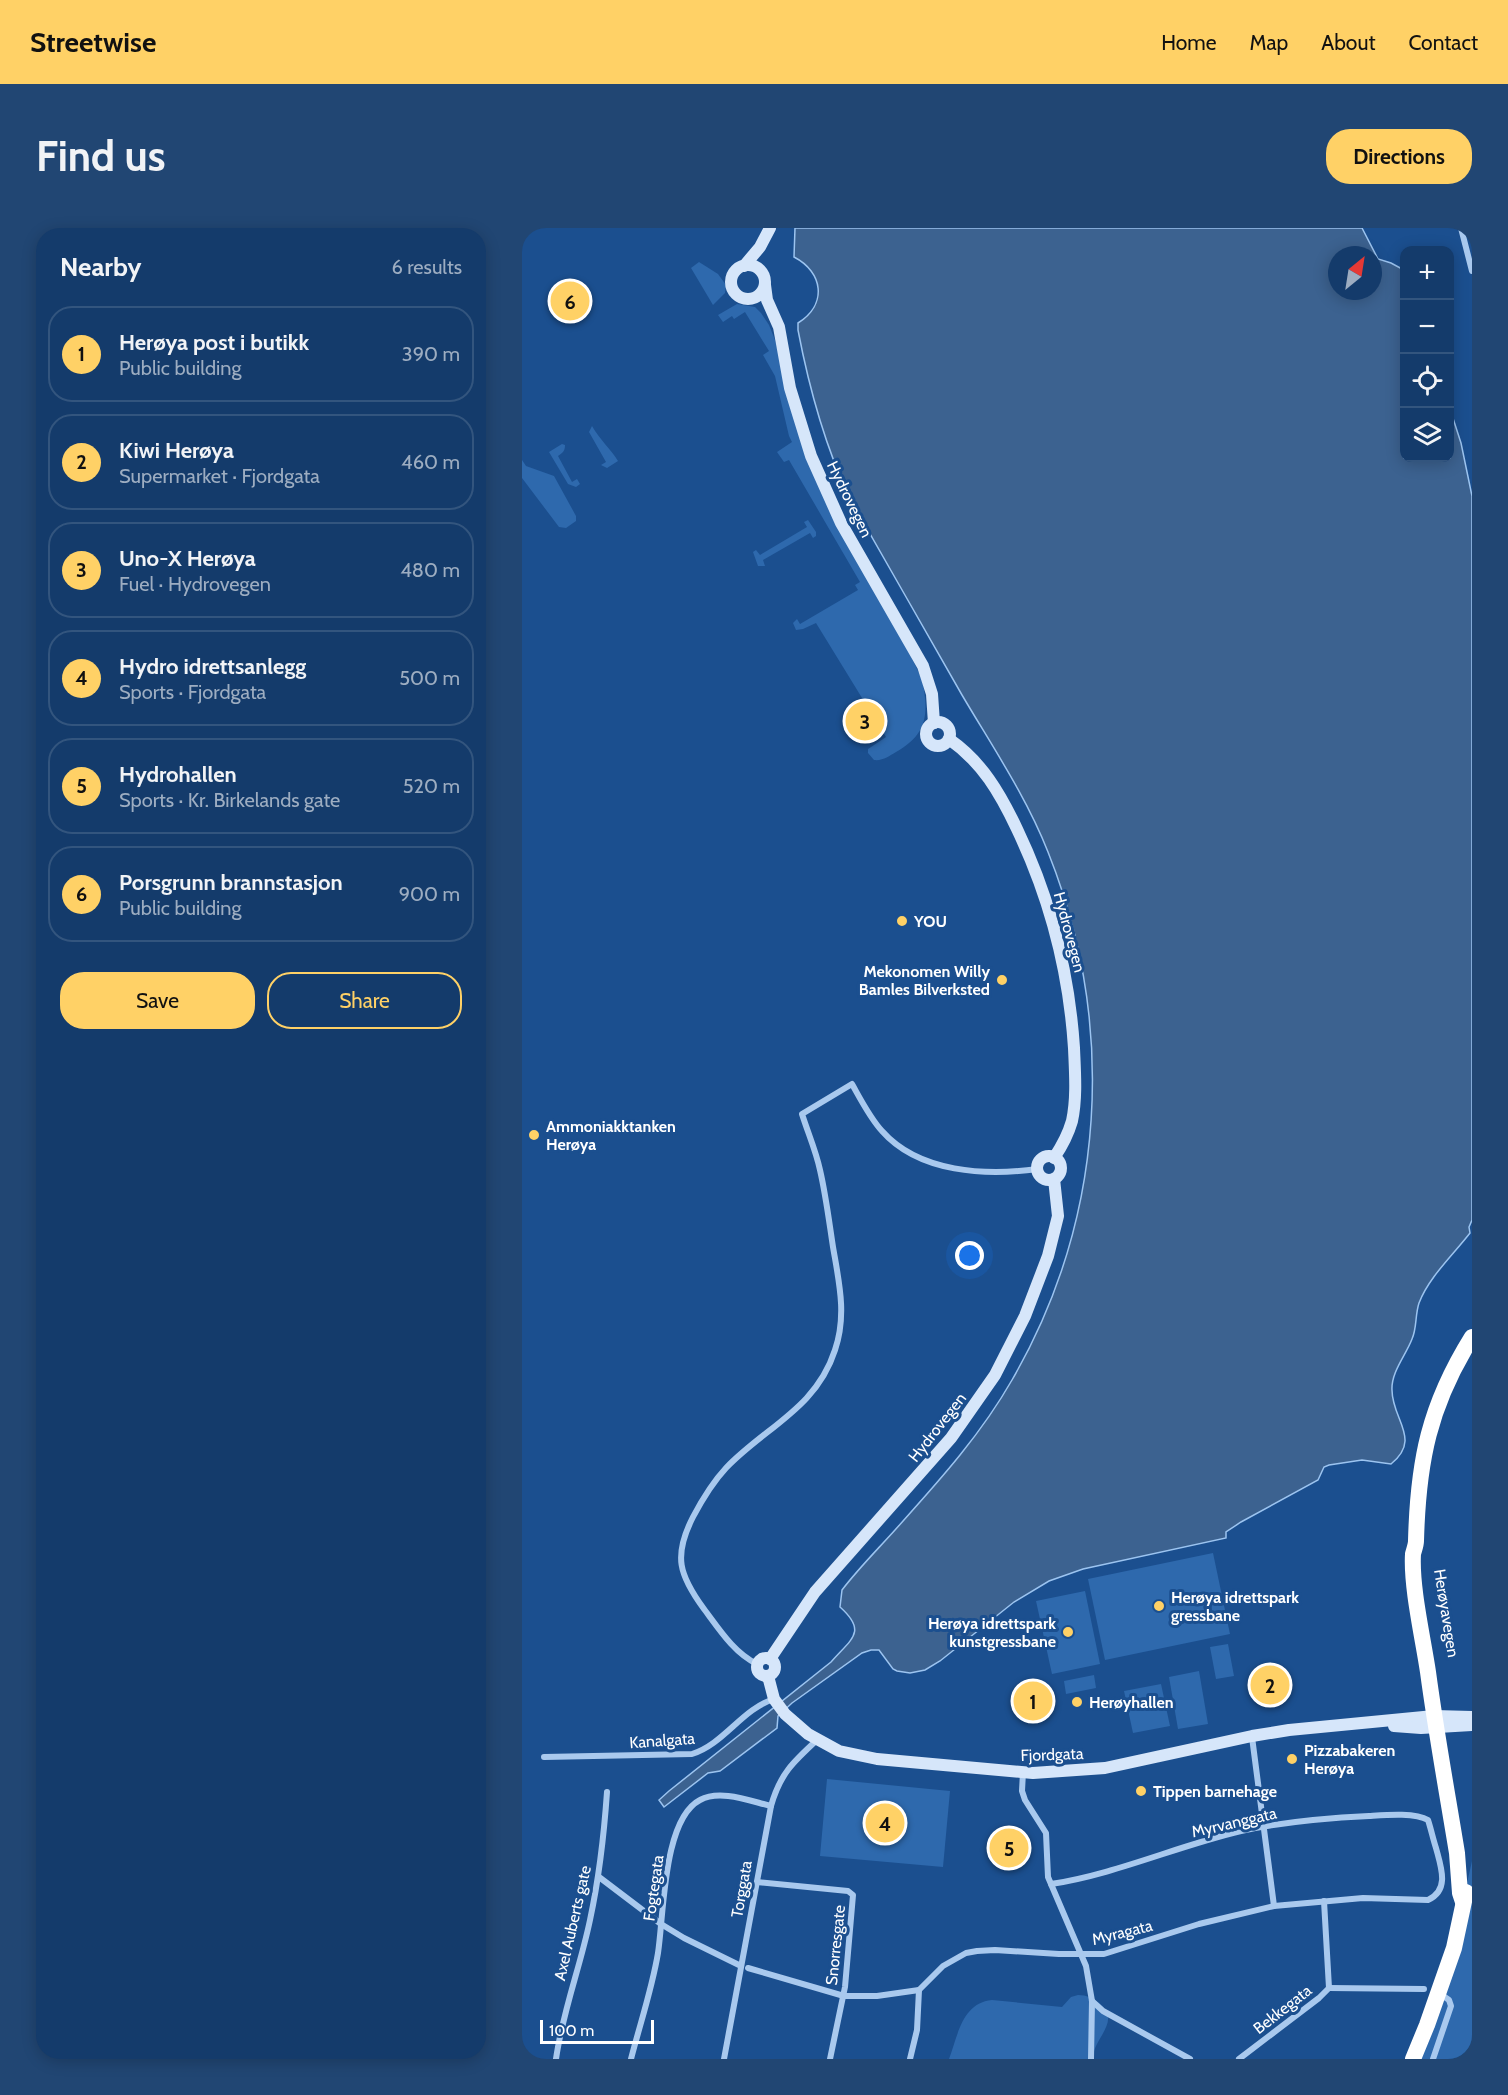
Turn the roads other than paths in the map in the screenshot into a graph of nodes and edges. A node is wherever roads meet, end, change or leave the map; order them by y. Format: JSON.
{"nodes":[{"id":1,"x":770,"y":228,"type":"edge"},
{"id":2,"x":774,"y":228,"type":"edge"},
{"id":3,"x":1461,"y":228,"type":"edge"},
{"id":4,"x":744,"y":266,"type":"junction"},
{"id":5,"x":1472,"y":271,"type":"edge"},
{"id":6,"x":761,"y":272,"type":"junction"},
{"id":7,"x":765,"y":285,"type":"junction"},
{"id":8,"x":749,"y":299,"type":"junction"},
{"id":9,"x":782,"y":347,"type":"junction"},
{"id":10,"x":934,"y":723,"type":"junction"},
{"id":11,"x":949,"y":739,"type":"junction"},
{"id":12,"x":1054,"y":1158,"type":"junction"},
{"id":13,"x":1038,"y":1169,"type":"junction"},
{"id":14,"x":1054,"y":1179,"type":"junction"},
{"id":15,"x":1472,"y":1337,"type":"edge"},
{"id":16,"x":770,"y":1659,"type":"junction"},
{"id":17,"x":757,"y":1664,"type":"junction"},
{"id":18,"x":768,"y":1676,"type":"junction"},
{"id":19,"x":778,"y":1705,"type":"junction"},
{"id":20,"x":1472,"y":1717,"type":"edge"},
{"id":21,"x":1441,"y":1721,"type":"junction"},
{"id":22,"x":1472,"y":1725,"type":"edge"},
{"id":23,"x":1252,"y":1736,"type":"junction"},
{"id":24,"x":817,"y":1740,"type":"junction"},
{"id":25,"x":544,"y":1757,"type":"dead end"},
{"id":26,"x":1023,"y":1772,"type":"junction"},
{"id":27,"x":606,"y":1792,"type":"dead end"},
{"id":28,"x":771,"y":1806,"type":"junction"},
{"id":29,"x":1428,"y":1820,"type":"joint"},
{"id":30,"x":1264,"y":1827,"type":"junction"},
{"id":31,"x":599,"y":1877,"type":"junction"},
{"id":32,"x":757,"y":1882,"type":"junction"},
{"id":33,"x":1051,"y":1884,"type":"junction"},
{"id":34,"x":1324,"y":1901,"type":"junction"},
{"id":35,"x":1274,"y":1906,"type":"junction"},
{"id":36,"x":661,"y":1924,"type":"junction"},
{"id":37,"x":1082,"y":1954,"type":"junction"},
{"id":38,"x":745,"y":1967,"type":"junction"},
{"id":39,"x":1329,"y":1988,"type":"junction"},
{"id":40,"x":920,"y":1990,"type":"junction"},
{"id":41,"x":1431,"y":1991,"type":"junction"},
{"id":42,"x":844,"y":1996,"type":"junction"},
{"id":43,"x":1092,"y":2001,"type":"junction"},
{"id":44,"x":556,"y":2059,"type":"edge"},
{"id":45,"x":631,"y":2059,"type":"edge"},
{"id":46,"x":724,"y":2059,"type":"edge"},
{"id":47,"x":830,"y":2059,"type":"edge"},
{"id":48,"x":910,"y":2059,"type":"edge"},
{"id":49,"x":1091,"y":2059,"type":"edge"},
{"id":50,"x":1190,"y":2059,"type":"edge"},
{"id":51,"x":1239,"y":2059,"type":"edge"},
{"id":52,"x":1413,"y":2059,"type":"edge"},
{"id":53,"x":1433,"y":2059,"type":"edge"}],
"edges":[{"from":1,"to":4,"type":"street"},
{"from":2,"to":6,"type":"street"},
{"from":3,"to":5,"type":"street"},
{"from":4,"to":6,"type":"street"},
{"from":4,"to":8,"type":"street"},
{"from":6,"to":7,"type":"street"},
{"from":7,"to":8,"type":"street"},
{"from":7,"to":9,"type":"street","name":"Hydrovegen"},
{"from":8,"to":9,"type":"street","name":"Hydrovegen"},
{"from":9,"to":10,"type":"street","name":"Hydrovegen"},
{"from":10,"to":11,"type":"street"},
{"from":10,"to":11,"type":"street"},
{"from":11,"to":12,"type":"street","name":"Hydrovegen"},
{"from":12,"to":13,"type":"street"},
{"from":12,"to":14,"type":"street"},
{"from":13,"to":14,"type":"street"},
{"from":13,"to":17,"type":"street"},
{"from":14,"to":16,"type":"street","name":"Hydrovegen"},
{"from":15,"to":21,"type":"highway","name":"Herøyavegen"},
{"from":16,"to":17,"type":"street"},
{"from":16,"to":18,"type":"street"},
{"from":17,"to":18,"type":"street"},
{"from":18,"to":19,"type":"street"},
{"from":19,"to":24,"type":"street","name":"Fjordgata"},
{"from":19,"to":25,"type":"street","name":"Kanalgata"},
{"from":20,"to":21,"type":"street"},
{"from":21,"to":22,"type":"street"},
{"from":21,"to":23,"type":"street","name":"Fjordgata"},
{"from":21,"to":41,"type":"highway","name":"Herøyavegen"},
{"from":23,"to":26,"type":"street","name":"Fjordgata"},
{"from":23,"to":30,"type":"street"},
{"from":24,"to":26,"type":"street","name":"Fjordgata"},
{"from":24,"to":28,"type":"street","name":"Torggata"},
{"from":26,"to":33,"type":"street"},
{"from":27,"to":31,"type":"street","name":"Axel Auberts gate"},
{"from":28,"to":32,"type":"street","name":"Torggata"},
{"from":28,"to":36,"type":"street","name":"Fogtegata"},
{"from":29,"to":30,"type":"street","name":"Myrvanggata"},
{"from":29,"to":34,"type":"street","name":"Myragata"},
{"from":30,"to":33,"type":"street","name":"Myrvanggata"},
{"from":30,"to":35,"type":"street"},
{"from":31,"to":36,"type":"street"},
{"from":31,"to":44,"type":"street","name":"Axel Auberts gate"},
{"from":32,"to":38,"type":"street","name":"Torggata"},
{"from":32,"to":42,"type":"street","name":"Snorresgate"},
{"from":33,"to":37,"type":"street"},
{"from":34,"to":35,"type":"street","name":"Myragata"},
{"from":34,"to":39,"type":"street","name":"Bekkegata"},
{"from":35,"to":37,"type":"street","name":"Myragata"},
{"from":36,"to":38,"type":"street"},
{"from":36,"to":45,"type":"street","name":"Fogtegata"},
{"from":37,"to":40,"type":"street","name":"Myragata"},
{"from":37,"to":43,"type":"street"},
{"from":38,"to":42,"type":"street"},
{"from":38,"to":46,"type":"street","name":"Torggata"},
{"from":39,"to":41,"type":"street"},
{"from":39,"to":51,"type":"street","name":"Bekkegata"},
{"from":40,"to":42,"type":"street"},
{"from":40,"to":48,"type":"street"},
{"from":41,"to":52,"type":"highway","name":"Herøyavegen"},
{"from":41,"to":53,"type":"street"},
{"from":42,"to":47,"type":"street","name":"Snorresgate"},
{"from":43,"to":49,"type":"street"},
{"from":43,"to":50,"type":"street"}]}
